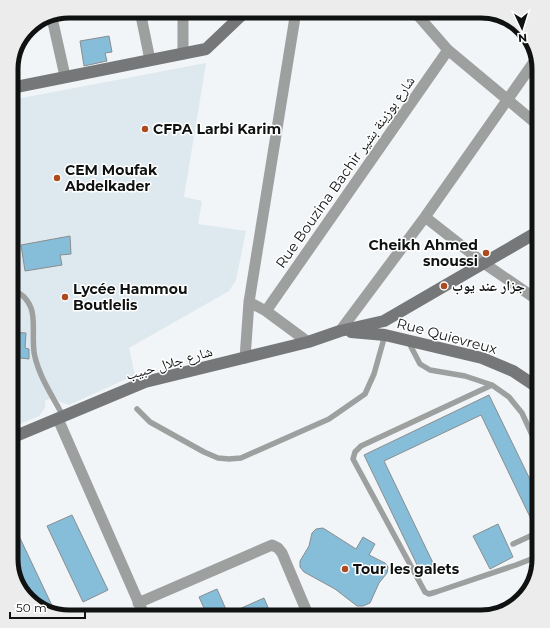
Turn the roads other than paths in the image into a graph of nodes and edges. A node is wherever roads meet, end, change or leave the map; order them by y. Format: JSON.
{"nodes":[{"id":1,"x":141,"y":18,"type":"edge"},
{"id":2,"x":183,"y":18,"type":"edge"},
{"id":3,"x":239,"y":18,"type":"edge"},
{"id":4,"x":295,"y":18,"type":"edge"},
{"id":5,"x":420,"y":18,"type":"edge"},
{"id":6,"x":53,"y":21,"type":"edge"},
{"id":7,"x":448,"y":50,"type":"junction"},
{"id":8,"x":183,"y":54,"type":"junction"},
{"id":9,"x":150,"y":60,"type":"junction"},
{"id":10,"x":532,"y":65,"type":"edge"},
{"id":11,"x":65,"y":76,"type":"junction"},
{"id":12,"x":18,"y":86,"type":"edge"},
{"id":13,"x":507,"y":99,"type":"junction"},
{"id":14,"x":532,"y":120,"type":"edge"},
{"id":15,"x":425,"y":217,"type":"junction"},
{"id":16,"x":532,"y":235,"type":"edge"},
{"id":17,"x":485,"y":264,"type":"junction"},
{"id":18,"x":18,"y":292,"type":"edge"},
{"id":19,"x":532,"y":296,"type":"edge"},
{"id":20,"x":249,"y":302,"type":"junction"},
{"id":21,"x":266,"y":311,"type":"junction"},
{"id":22,"x":340,"y":330,"type":"junction"},
{"id":23,"x":385,"y":335,"type":"junction"},
{"id":24,"x":408,"y":341,"type":"junction"},
{"id":25,"x":308,"y":342,"type":"junction"},
{"id":26,"x":245,"y":358,"type":"junction"},
{"id":27,"x":532,"y":384,"type":"edge"},
{"id":28,"x":492,"y":385,"type":"junction"},
{"id":29,"x":137,"y":409,"type":"dead end"},
{"id":30,"x":61,"y":418,"type":"junction"},
{"id":31,"x":18,"y":435,"type":"edge"},
{"id":32,"x":532,"y":435,"type":"edge"},
{"id":33,"x":532,"y":535,"type":"edge"},
{"id":34,"x":513,"y":544,"type":"dead end"},
{"id":35,"x":532,"y":559,"type":"edge"},
{"id":36,"x":138,"y":603,"type":"junction"},
{"id":37,"x":141,"y":610,"type":"edge"},
{"id":38,"x":306,"y":610,"type":"edge"}],
"edges":[{"from":1,"to":9,"type":"street"},
{"from":2,"to":8,"type":"street"},
{"from":3,"to":8,"type":"street"},
{"from":4,"to":20,"type":"street"},
{"from":5,"to":7,"type":"street"},
{"from":6,"to":11,"type":"street"},
{"from":7,"to":13,"type":"street"},
{"from":7,"to":21,"type":"street","name":"Rue Bouzina Bachir شارع بوزينة بشير"},
{"from":8,"to":9,"type":"street"},
{"from":9,"to":11,"type":"street"},
{"from":10,"to":13,"type":"street"},
{"from":11,"to":12,"type":"street"},
{"from":13,"to":14,"type":"street"},
{"from":13,"to":15,"type":"street"},
{"from":15,"to":17,"type":"street"},
{"from":15,"to":22,"type":"street"},
{"from":16,"to":17,"type":"street","name":"شارع جلال حبيب"},
{"from":17,"to":19,"type":"street"},
{"from":17,"to":22,"type":"street","name":"شارع جلال حبيب"},
{"from":18,"to":30,"type":"lane"},
{"from":20,"to":21,"type":"street"},
{"from":20,"to":26,"type":"street"},
{"from":21,"to":25,"type":"street"},
{"from":22,"to":23,"type":"street","name":"Rue Quievreux"},
{"from":22,"to":25,"type":"street","name":"شارع جلال حبيب"},
{"from":23,"to":24,"type":"street","name":"Rue Quievreux"},
{"from":23,"to":29,"type":"lane"},
{"from":24,"to":27,"type":"street","name":"Rue Quievreux"},
{"from":24,"to":28,"type":"lane"},
{"from":25,"to":26,"type":"street","name":"شارع جلال حبيب"},
{"from":26,"to":30,"type":"street","name":"شارع جلال حبيب"},
{"from":28,"to":32,"type":"lane"},
{"from":28,"to":35,"type":"lane"},
{"from":30,"to":31,"type":"street","name":"شارع جلال حبيب"},
{"from":30,"to":36,"type":"street"},
{"from":33,"to":34,"type":"lane"},
{"from":36,"to":37,"type":"street"},
{"from":36,"to":38,"type":"street"}]}
